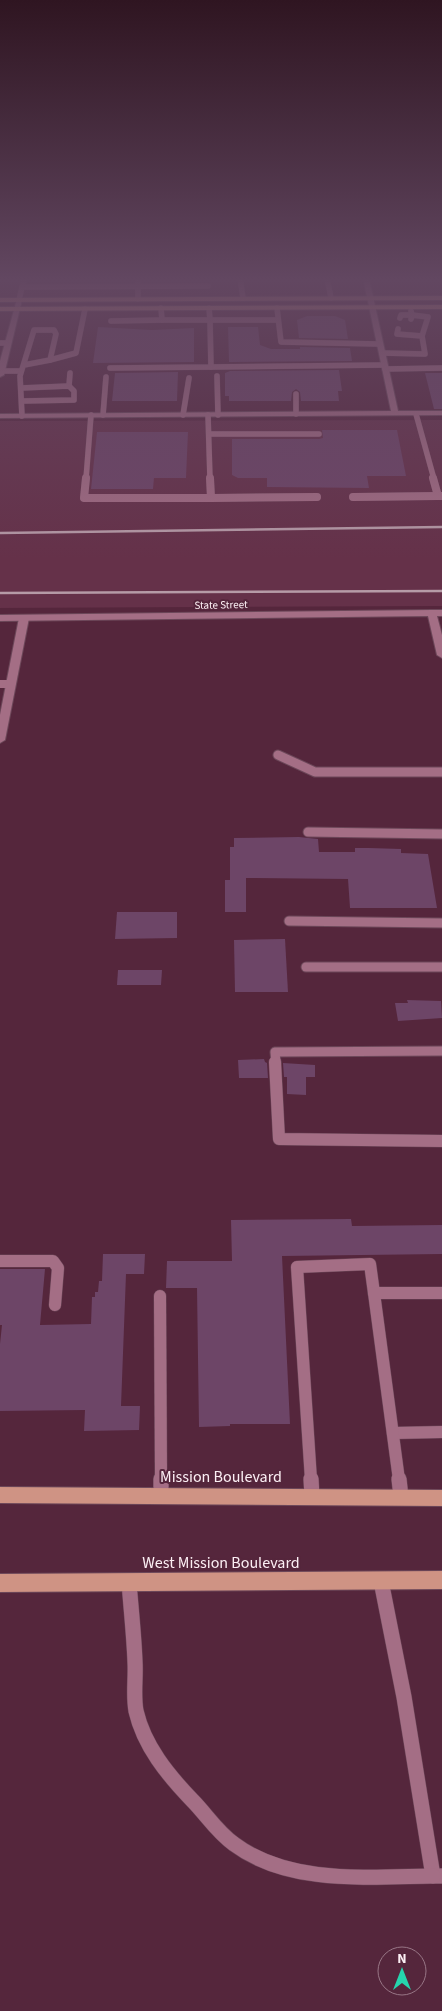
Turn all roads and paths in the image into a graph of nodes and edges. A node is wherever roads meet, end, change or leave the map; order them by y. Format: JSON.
{"nodes":[{"id":1,"x":23,"y":372,"type":"edge"},
{"id":2,"x":385,"y":372,"type":"edge"},
{"id":3,"x":70,"y":373,"type":"dead end"},
{"id":4,"x":216,"y":376,"type":"dead end"},
{"id":5,"x":106,"y":377,"type":"dead end"},
{"id":6,"x":189,"y":378,"type":"dead end"},
{"id":7,"x":68,"y":386,"type":"junction"},
{"id":8,"x":21,"y":388,"type":"junction"},
{"id":9,"x":296,"y":394,"type":"dead end"},
{"id":10,"x":24,"y":401,"type":"junction"},
{"id":11,"x":442,"y":413,"type":"edge"},
{"id":12,"x":296,"y":414,"type":"junction"},
{"id":13,"x":395,"y":414,"type":"junction"},
{"id":14,"x":416,"y":414,"type":"junction"},
{"id":15,"x":91,"y":415,"type":"junction"},
{"id":16,"x":103,"y":415,"type":"junction"},
{"id":17,"x":183,"y":415,"type":"junction"},
{"id":18,"x":208,"y":415,"type":"junction"},
{"id":19,"x":218,"y":415,"type":"junction"},
{"id":20,"x":0,"y":416,"type":"edge"},
{"id":21,"x":22,"y":416,"type":"junction"},
{"id":22,"x":209,"y":434,"type":"junction"},
{"id":23,"x":319,"y":434,"type":"dead end"},
{"id":24,"x":440,"y":496,"type":"edge"},
{"id":25,"x":317,"y":497,"type":"dead end"},
{"id":26,"x":353,"y":497,"type":"dead end"},
{"id":27,"x":211,"y":498,"type":"junction"},
{"id":28,"x":437,"y":613,"type":"edge"},
{"id":29,"x":0,"y":618,"type":"edge"},
{"id":30,"x":24,"y":618,"type":"junction"},
{"id":31,"x":442,"y":655,"type":"edge"},
{"id":32,"x":0,"y":684,"type":"edge"},
{"id":33,"x":11,"y":684,"type":"junction"},
{"id":34,"x":0,"y":740,"type":"edge"},
{"id":35,"x":278,"y":755,"type":"dead end"},
{"id":36,"x":442,"y":772,"type":"edge"},
{"id":37,"x":308,"y":832,"type":"dead end"},
{"id":38,"x":442,"y":834,"type":"edge"},
{"id":39,"x":289,"y":921,"type":"dead end"},
{"id":40,"x":442,"y":923,"type":"edge"},
{"id":41,"x":306,"y":967,"type":"dead end"},
{"id":42,"x":442,"y":967,"type":"edge"},
{"id":43,"x":442,"y":1051,"type":"edge"},
{"id":44,"x":442,"y":1141,"type":"edge"},
{"id":45,"x":0,"y":1261,"type":"edge"},
{"id":46,"x":374,"y":1293,"type":"junction"},
{"id":47,"x":442,"y":1293,"type":"edge"},
{"id":48,"x":160,"y":1296,"type":"dead end"},
{"id":49,"x":55,"y":1305,"type":"dead end"},
{"id":50,"x":442,"y":1432,"type":"edge"},
{"id":51,"x":393,"y":1433,"type":"junction"},
{"id":52,"x":0,"y":1495,"type":"edge"},
{"id":53,"x":161,"y":1496,"type":"junction"},
{"id":54,"x":312,"y":1496,"type":"junction"},
{"id":55,"x":401,"y":1497,"type":"junction"},
{"id":56,"x":442,"y":1498,"type":"edge"},
{"id":57,"x":442,"y":1580,"type":"edge"},
{"id":58,"x":381,"y":1581,"type":"junction"},
{"id":59,"x":129,"y":1582,"type":"junction"},
{"id":60,"x":0,"y":1583,"type":"edge"},
{"id":61,"x":438,"y":1876,"type":"edge"}],
"edges":[{"from":1,"to":8,"type":"lane"},
{"from":2,"to":13,"type":"street"},
{"from":3,"to":7,"type":"lane"},
{"from":4,"to":19,"type":"lane"},
{"from":5,"to":16,"type":"lane"},
{"from":6,"to":17,"type":"lane"},
{"from":7,"to":8,"type":"lane"},
{"from":7,"to":10,"type":"lane"},
{"from":8,"to":10,"type":"lane"},
{"from":9,"to":12,"type":"lane"},
{"from":10,"to":21,"type":"lane"},
{"from":11,"to":14,"type":"street"},
{"from":12,"to":13,"type":"street"},
{"from":12,"to":19,"type":"street"},
{"from":13,"to":14,"type":"street"},
{"from":14,"to":24,"type":"lane"},
{"from":15,"to":16,"type":"street"},
{"from":15,"to":21,"type":"street"},
{"from":15,"to":27,"type":"lane"},
{"from":16,"to":17,"type":"street"},
{"from":17,"to":18,"type":"street"},
{"from":18,"to":19,"type":"street"},
{"from":18,"to":22,"type":"lane"},
{"from":20,"to":21,"type":"street"},
{"from":22,"to":23,"type":"lane"},
{"from":22,"to":27,"type":"lane"},
{"from":24,"to":26,"type":"lane"},
{"from":25,"to":27,"type":"lane"},
{"from":28,"to":30,"type":"street","name":"State Street"},
{"from":28,"to":31,"type":"street"},
{"from":29,"to":30,"type":"street","name":"State Street"},
{"from":30,"to":33,"type":"street"},
{"from":32,"to":33,"type":"lane"},
{"from":33,"to":34,"type":"street"},
{"from":35,"to":36,"type":"lane"},
{"from":37,"to":38,"type":"lane"},
{"from":39,"to":40,"type":"lane"},
{"from":41,"to":42,"type":"lane"},
{"from":43,"to":44,"type":"lane"},
{"from":45,"to":49,"type":"lane"},
{"from":46,"to":47,"type":"lane"},
{"from":46,"to":51,"type":"lane"},
{"from":46,"to":54,"type":"lane"},
{"from":48,"to":53,"type":"lane"},
{"from":50,"to":51,"type":"lane"},
{"from":51,"to":55,"type":"lane"},
{"from":52,"to":53,"type":"main road","name":"Mission Boulevard"},
{"from":53,"to":54,"type":"main road","name":"Mission Boulevard"},
{"from":54,"to":55,"type":"main road","name":"Mission Boulevard"},
{"from":55,"to":56,"type":"main road","name":"Mission Boulevard"},
{"from":57,"to":58,"type":"main road","name":"West Mission Boulevard"},
{"from":58,"to":59,"type":"main road","name":"West Mission Boulevard"},
{"from":58,"to":61,"type":"lane"},
{"from":59,"to":60,"type":"main road","name":"West Mission Boulevard"},
{"from":59,"to":61,"type":"lane"}]}
